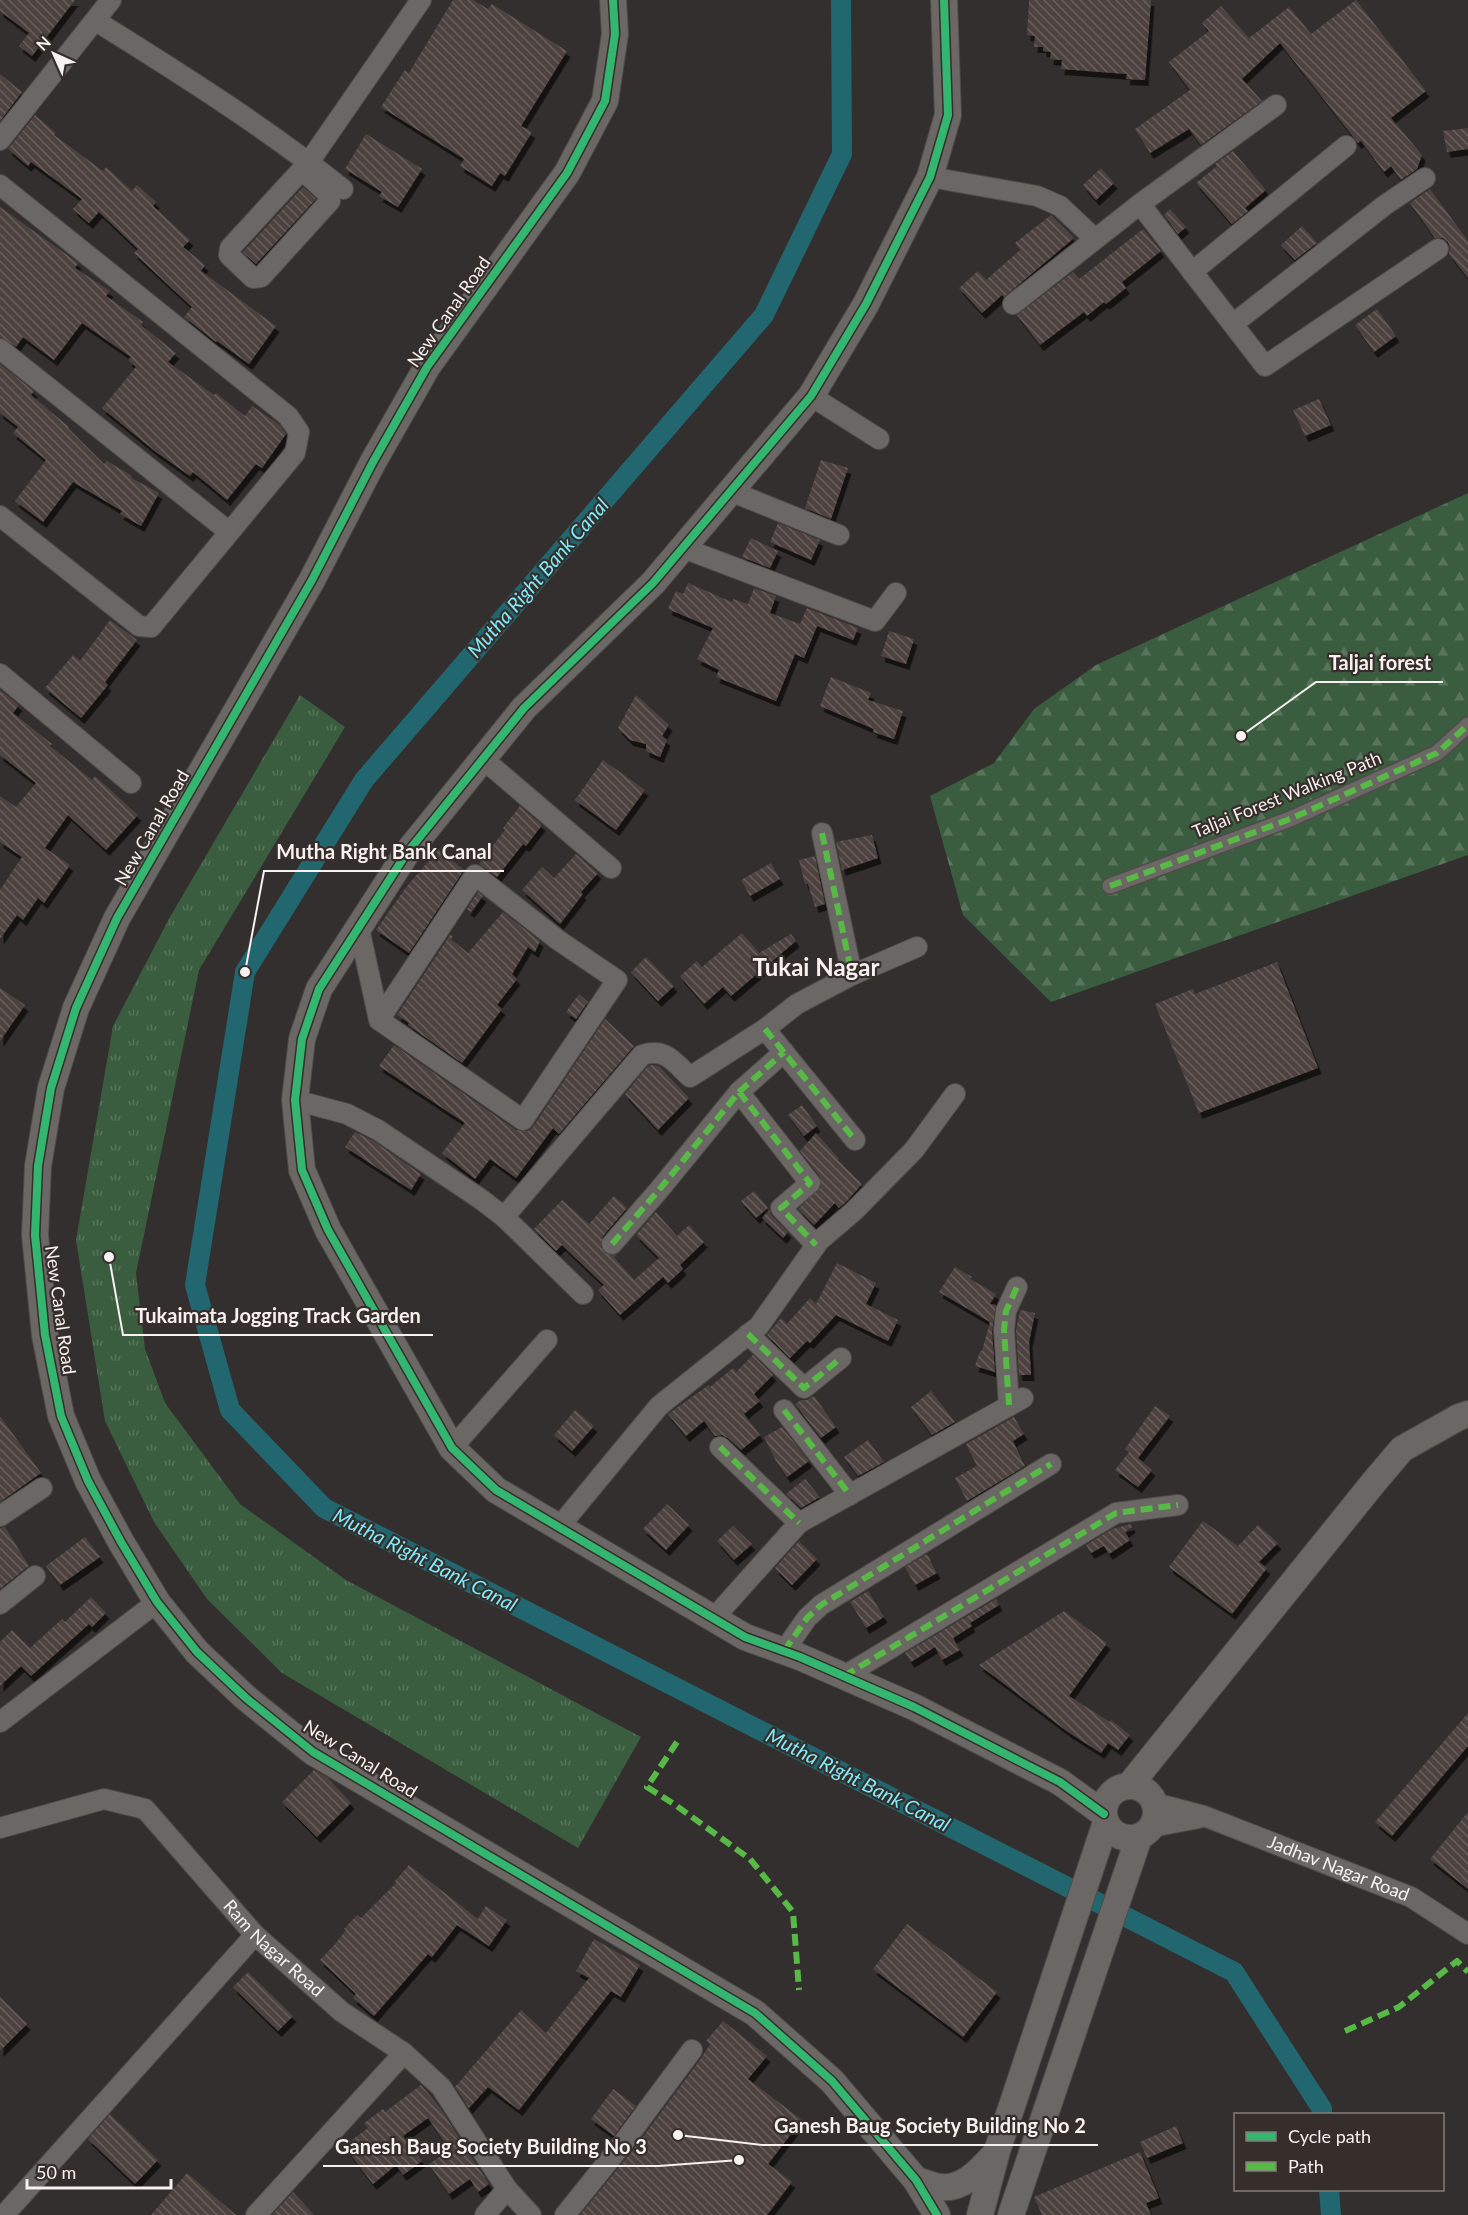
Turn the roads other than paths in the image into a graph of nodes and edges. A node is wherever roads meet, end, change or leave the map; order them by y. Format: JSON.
{"nodes":[{"id":1,"x":111,"y":0,"type":"edge"},
{"id":2,"x":421,"y":0,"type":"edge"},
{"id":3,"x":613,"y":0,"type":"edge"},
{"id":4,"x":944,"y":0,"type":"edge"},
{"id":5,"x":96,"y":21,"type":"junction"},
{"id":6,"x":1276,"y":105,"type":"dead end"},
{"id":7,"x":0,"y":140,"type":"edge"},
{"id":8,"x":1346,"y":146,"type":"dead end"},
{"id":9,"x":306,"y":166,"type":"junction"},
{"id":10,"x":930,"y":177,"type":"junction"},
{"id":11,"x":1425,"y":178,"type":"dead end"},
{"id":12,"x":0,"y":185,"type":"edge"},
{"id":13,"x":343,"y":189,"type":"dead end"},
{"id":14,"x":1140,"y":204,"type":"junction"},
{"id":15,"x":1095,"y":239,"type":"junction"},
{"id":16,"x":1438,"y":249,"type":"dead end"},
{"id":17,"x":1192,"y":272,"type":"junction"},
{"id":18,"x":1013,"y":304,"type":"dead end"},
{"id":19,"x":1233,"y":324,"type":"junction"},
{"id":20,"x":0,"y":349,"type":"edge"},
{"id":21,"x":811,"y":396,"type":"junction"},
{"id":22,"x":879,"y":439,"type":"dead end"},
{"id":23,"x":730,"y":491,"type":"junction"},
{"id":24,"x":0,"y":516,"type":"edge"},
{"id":25,"x":228,"y":531,"type":"junction"},
{"id":26,"x":839,"y":535,"type":"dead end"},
{"id":27,"x":683,"y":548,"type":"junction"},
{"id":28,"x":896,"y":592,"type":"dead end"},
{"id":29,"x":0,"y":674,"type":"edge"},
{"id":30,"x":1468,"y":725,"type":"edge"},
{"id":31,"x":483,"y":759,"type":"junction"},
{"id":32,"x":130,"y":783,"type":"dead end"},
{"id":33,"x":822,"y":833,"type":"dead end"},
{"id":34,"x":612,"y":868,"type":"dead end"},
{"id":35,"x":1110,"y":886,"type":"dead end"},
{"id":36,"x":359,"y":928,"type":"junction"},
{"id":37,"x":917,"y":947,"type":"dead end"},
{"id":38,"x":852,"y":975,"type":"junction"},
{"id":39,"x":379,"y":1020,"type":"junction"},
{"id":40,"x":765,"y":1029,"type":"junction"},
{"id":41,"x":784,"y":1052,"type":"junction"},
{"id":42,"x":739,"y":1092,"type":"junction"},
{"id":43,"x":955,"y":1094,"type":"dead end"},
{"id":44,"x":295,"y":1100,"type":"junction"},
{"id":45,"x":855,"y":1140,"type":"dead end"},
{"id":46,"x":504,"y":1217,"type":"junction"},
{"id":47,"x":612,"y":1244,"type":"dead end"},
{"id":48,"x":816,"y":1245,"type":"junction"},
{"id":49,"x":1017,"y":1287,"type":"dead end"},
{"id":50,"x":583,"y":1294,"type":"dead end"},
{"id":51,"x":748,"y":1334,"type":"junction"},
{"id":52,"x":547,"y":1340,"type":"dead end"},
{"id":53,"x":841,"y":1358,"type":"dead end"},
{"id":54,"x":784,"y":1410,"type":"dead end"},
{"id":55,"x":1468,"y":1414,"type":"edge"},
{"id":56,"x":720,"y":1447,"type":"dead end"},
{"id":57,"x":452,"y":1448,"type":"junction"},
{"id":58,"x":1051,"y":1464,"type":"dead end"},
{"id":59,"x":42,"y":1488,"type":"dead end"},
{"id":60,"x":849,"y":1495,"type":"junction"},
{"id":61,"x":1178,"y":1505,"type":"dead end"},
{"id":62,"x":0,"y":1516,"type":"edge"},
{"id":63,"x":799,"y":1523,"type":"junction"},
{"id":64,"x":559,"y":1527,"type":"junction"},
{"id":65,"x":35,"y":1576,"type":"dead end"},
{"id":66,"x":158,"y":1602,"type":"junction"},
{"id":67,"x":0,"y":1604,"type":"edge"},
{"id":68,"x":713,"y":1618,"type":"junction"},
{"id":69,"x":784,"y":1651,"type":"junction"},
{"id":70,"x":844,"y":1676,"type":"junction"},
{"id":71,"x":0,"y":1722,"type":"edge"},
{"id":72,"x":1128,"y":1818,"type":"junction"},
{"id":73,"x":0,"y":1828,"type":"edge"},
{"id":74,"x":1468,"y":1934,"type":"edge"},
{"id":75,"x":255,"y":1935,"type":"junction"},
{"id":76,"x":692,"y":2050,"type":"dead end"},
{"id":77,"x":404,"y":2053,"type":"junction"},
{"id":78,"x":997,"y":2151,"type":"junction"},
{"id":79,"x":916,"y":2180,"type":"junction"},
{"id":80,"x":507,"y":2189,"type":"junction"},
{"id":81,"x":4,"y":2215,"type":"edge"},
{"id":82,"x":256,"y":2215,"type":"edge"},
{"id":83,"x":486,"y":2215,"type":"edge"},
{"id":84,"x":531,"y":2215,"type":"edge"},
{"id":85,"x":565,"y":2215,"type":"edge"},
{"id":86,"x":936,"y":2215,"type":"edge"},
{"id":87,"x":980,"y":2215,"type":"edge"},
{"id":88,"x":1011,"y":2215,"type":"edge"}],
"edges":[{"from":1,"to":5,"type":"street"},
{"from":2,"to":9,"type":"street"},
{"from":3,"to":66,"type":"street","name":"New Canal Road"},
{"from":4,"to":10,"type":"street"},
{"from":5,"to":7,"type":"street"},
{"from":5,"to":9,"type":"street"},
{"from":6,"to":14,"type":"street"},
{"from":8,"to":17,"type":"street"},
{"from":9,"to":9,"type":"street"},
{"from":9,"to":13,"type":"street"},
{"from":10,"to":15,"type":"street"},
{"from":10,"to":21,"type":"street"},
{"from":11,"to":19,"type":"street"},
{"from":12,"to":25,"type":"street"},
{"from":14,"to":15,"type":"street"},
{"from":14,"to":17,"type":"street"},
{"from":15,"to":18,"type":"street"},
{"from":16,"to":19,"type":"street"},
{"from":17,"to":19,"type":"street"},
{"from":20,"to":25,"type":"street"},
{"from":21,"to":22,"type":"street"},
{"from":21,"to":23,"type":"street"},
{"from":23,"to":26,"type":"street"},
{"from":23,"to":27,"type":"street"},
{"from":24,"to":25,"type":"street"},
{"from":27,"to":28,"type":"street"},
{"from":27,"to":31,"type":"street"},
{"from":29,"to":32,"type":"street"},
{"from":30,"to":35,"type":"street","name":"Taljai Forest Walking Path"},
{"from":31,"to":34,"type":"street"},
{"from":31,"to":36,"type":"street"},
{"from":33,"to":38,"type":"street"},
{"from":36,"to":39,"type":"street"},
{"from":36,"to":44,"type":"street"},
{"from":37,"to":38,"type":"street"},
{"from":38,"to":40,"type":"street"},
{"from":39,"to":39,"type":"street"},
{"from":40,"to":41,"type":"street"},
{"from":40,"to":46,"type":"street"},
{"from":41,"to":42,"type":"street"},
{"from":41,"to":45,"type":"street"},
{"from":42,"to":47,"type":"street"},
{"from":42,"to":48,"type":"street"},
{"from":43,"to":48,"type":"street"},
{"from":44,"to":46,"type":"street"},
{"from":44,"to":57,"type":"street"},
{"from":46,"to":50,"type":"street"},
{"from":48,"to":51,"type":"street"},
{"from":49,"to":60,"type":"street"},
{"from":51,"to":53,"type":"street"},
{"from":51,"to":64,"type":"street"},
{"from":52,"to":57,"type":"street"},
{"from":54,"to":60,"type":"street"},
{"from":55,"to":72,"type":"street"},
{"from":56,"to":63,"type":"street"},
{"from":57,"to":64,"type":"street"},
{"from":58,"to":69,"type":"street"},
{"from":59,"to":62,"type":"street"},
{"from":60,"to":63,"type":"street"},
{"from":61,"to":70,"type":"street"},
{"from":63,"to":68,"type":"street"},
{"from":64,"to":68,"type":"street"},
{"from":65,"to":67,"type":"street"},
{"from":66,"to":71,"type":"street"},
{"from":66,"to":79,"type":"street","name":"New Canal Road"},
{"from":68,"to":69,"type":"street"},
{"from":69,"to":70,"type":"street"},
{"from":70,"to":72,"type":"street"},
{"from":72,"to":74,"type":"street","name":"Jadhav Nagar Road"},
{"from":72,"to":78,"type":"street"},
{"from":72,"to":88,"type":"street"},
{"from":73,"to":75,"type":"street","name":"Ram Nagar Road"},
{"from":75,"to":77,"type":"street","name":"Ram Nagar Road"},
{"from":75,"to":81,"type":"street"},
{"from":76,"to":85,"type":"street"},
{"from":77,"to":80,"type":"street","name":"Ram Nagar Road"},
{"from":77,"to":82,"type":"street"},
{"from":78,"to":79,"type":"street"},
{"from":78,"to":87,"type":"street"},
{"from":79,"to":86,"type":"street","name":"New Canal Road"},
{"from":80,"to":83,"type":"street"},
{"from":80,"to":84,"type":"street","name":"Ram Nagar Road"}]}
